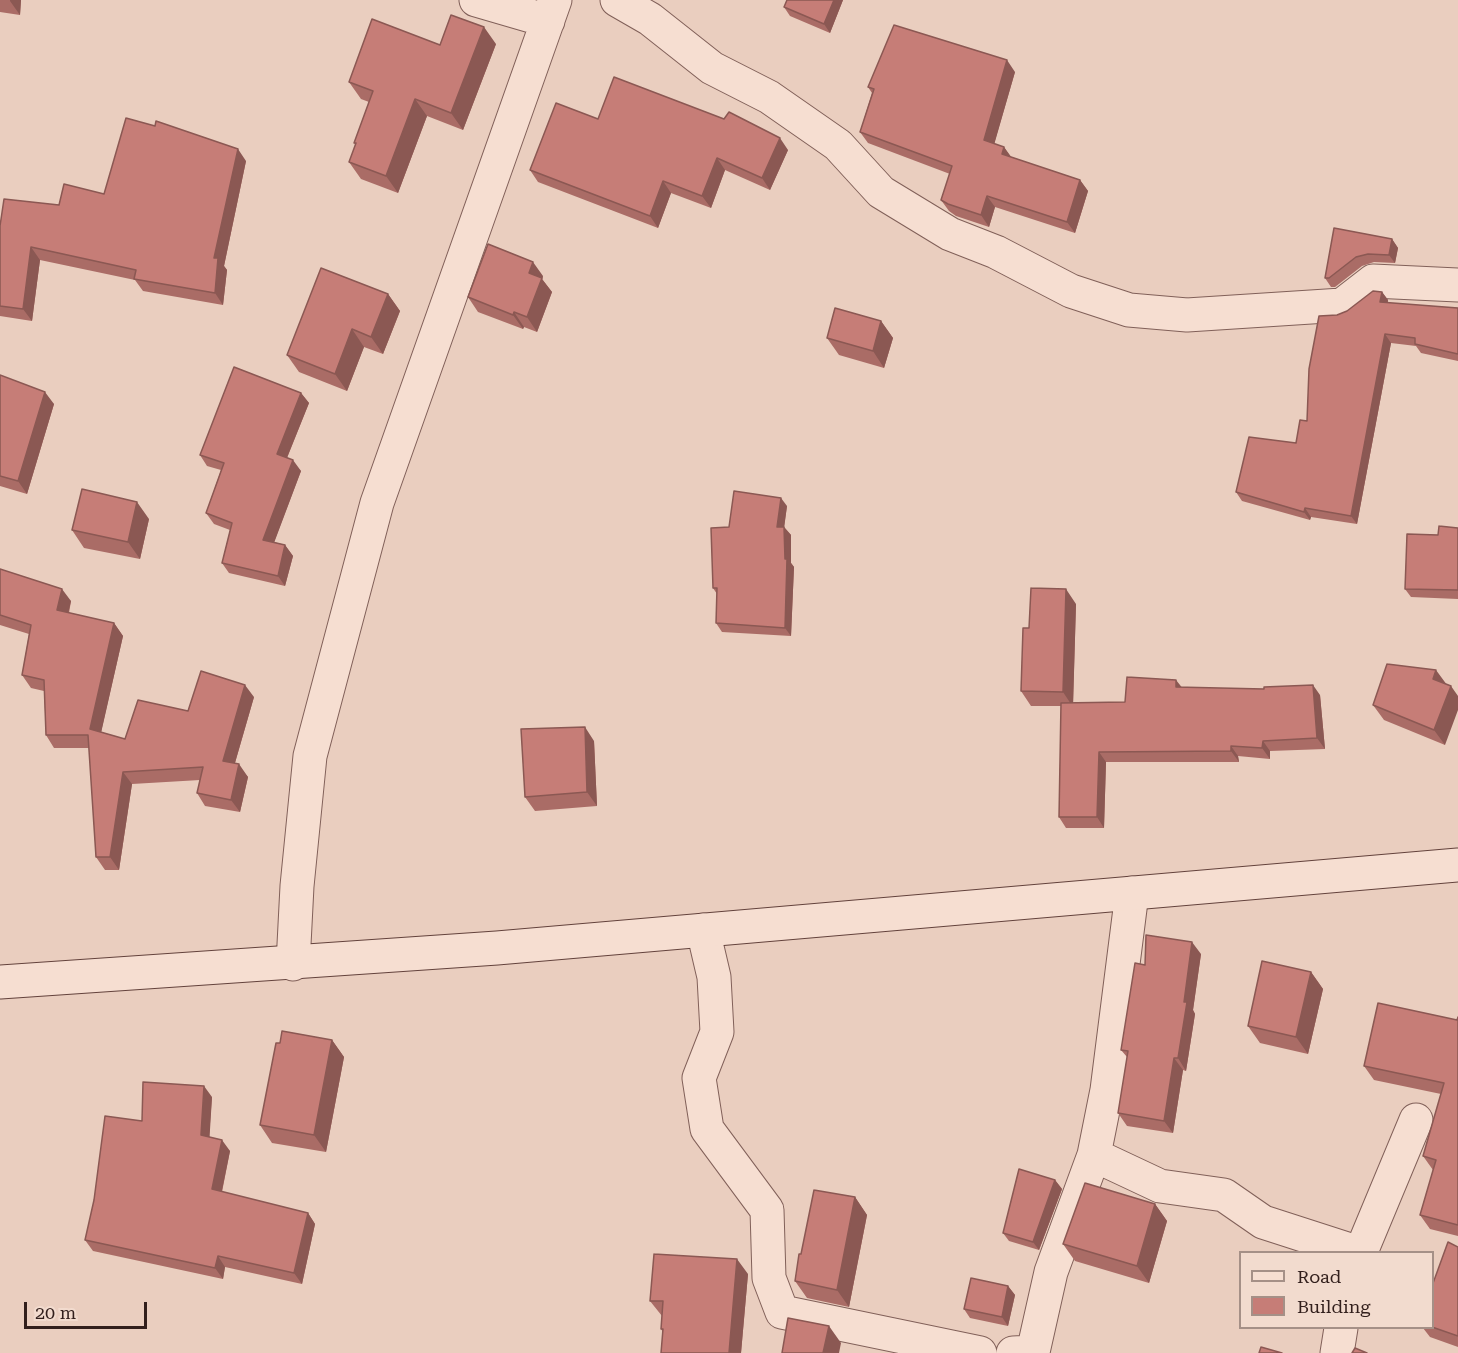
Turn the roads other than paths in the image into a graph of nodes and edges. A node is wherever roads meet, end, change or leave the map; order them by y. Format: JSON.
{"nodes":[{"id":1,"x":476,"y":0,"type":"edge"},
{"id":2,"x":617,"y":0,"type":"edge"},
{"id":3,"x":552,"y":10,"type":"edge"},
{"id":4,"x":1458,"y":285,"type":"edge"},
{"id":5,"x":1458,"y":865,"type":"edge"},
{"id":6,"x":1132,"y":893,"type":"junction"},
{"id":7,"x":704,"y":930,"type":"junction"},
{"id":8,"x":293,"y":964,"type":"junction"},
{"id":9,"x":0,"y":982,"type":"edge"},
{"id":10,"x":1416,"y":1120,"type":"dead end"},
{"id":11,"x":1094,"y":1155,"type":"junction"},
{"id":12,"x":1353,"y":1251,"type":"edge"},
{"id":13,"x":1361,"y":1251,"type":"edge"},
{"id":14,"x":1341,"y":1329,"type":"edge"},
{"id":15,"x":980,"y":1353,"type":"edge"},
{"id":16,"x":1013,"y":1353,"type":"edge"},
{"id":17,"x":1336,"y":1353,"type":"edge"}],
"edges":[{"from":1,"to":3,"type":"street"},
{"from":2,"to":4,"type":"street"},
{"from":3,"to":8,"type":"street"},
{"from":5,"to":6,"type":"street"},
{"from":6,"to":7,"type":"street"},
{"from":6,"to":11,"type":"street"},
{"from":7,"to":8,"type":"street"},
{"from":7,"to":15,"type":"street"},
{"from":8,"to":9,"type":"street"},
{"from":10,"to":13,"type":"street"},
{"from":11,"to":12,"type":"street"},
{"from":11,"to":16,"type":"street"},
{"from":14,"to":17,"type":"street"}]}
